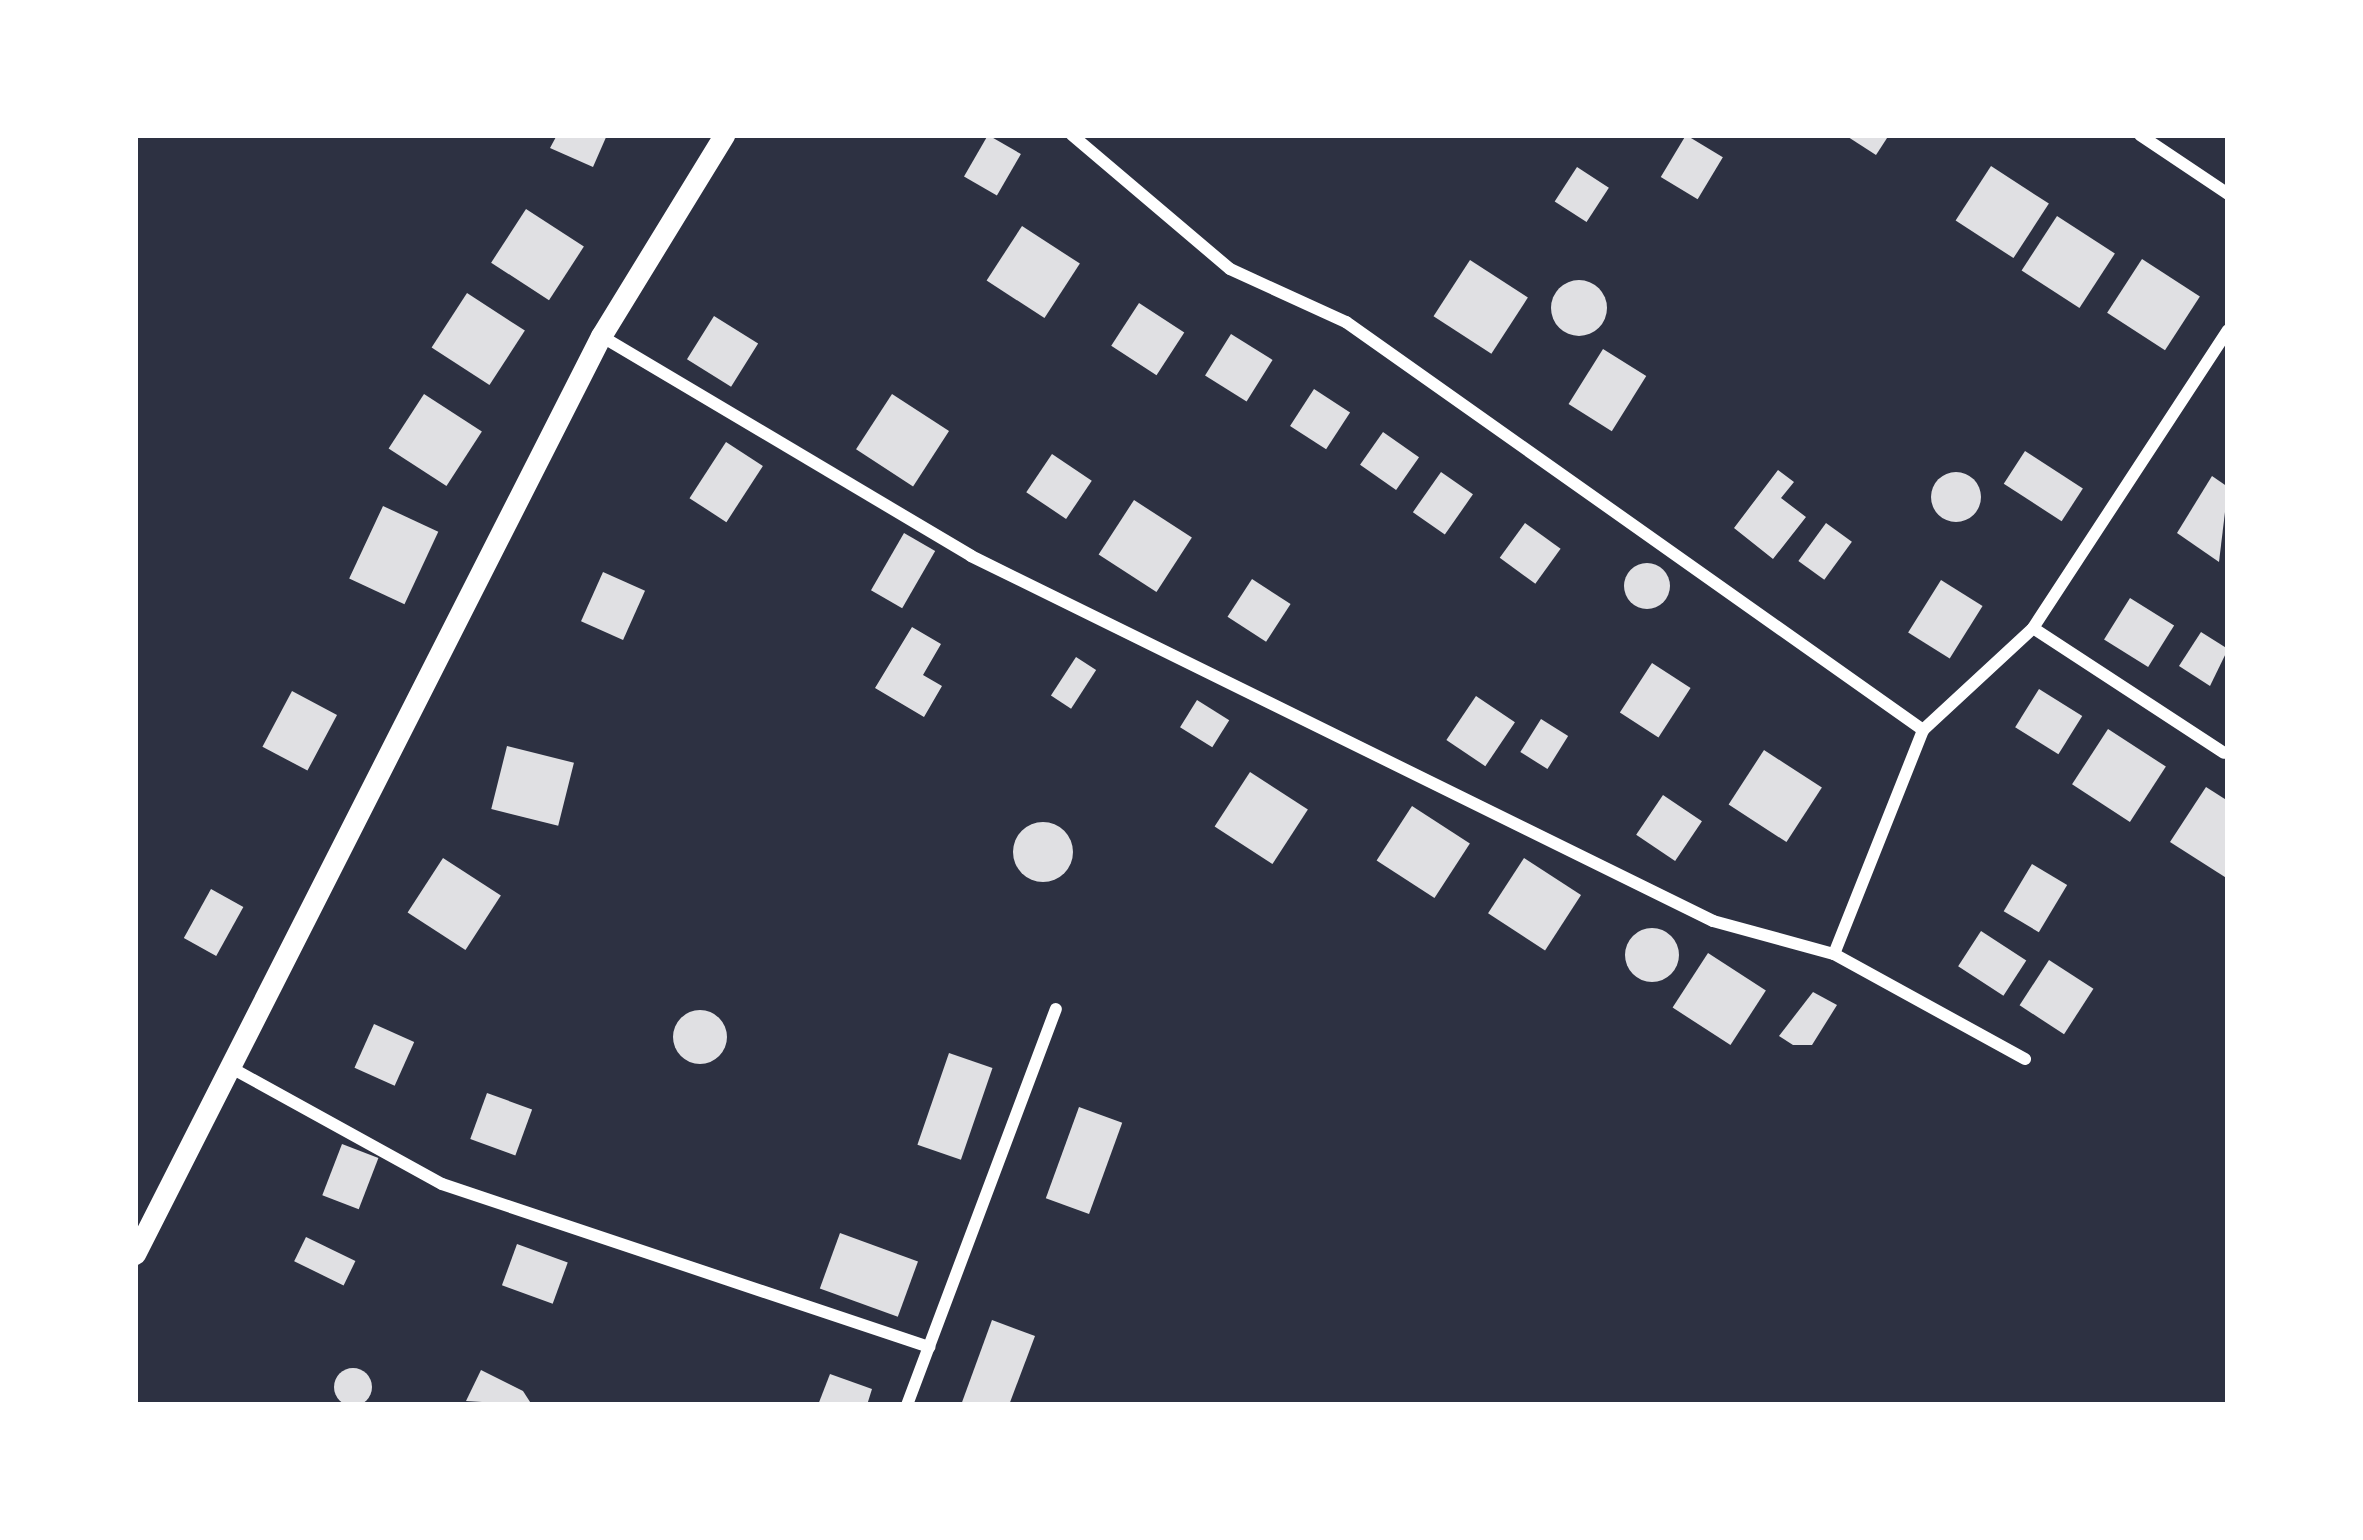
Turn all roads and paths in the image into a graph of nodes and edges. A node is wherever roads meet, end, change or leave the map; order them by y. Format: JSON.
{"nodes":[{"id":1,"x":724,"y":135,"type":"edge"},
{"id":2,"x":1072,"y":135,"type":"edge"},
{"id":3,"x":2140,"y":135,"type":"edge"},
{"id":4,"x":2228,"y":194,"type":"edge"},
{"id":5,"x":2228,"y":330,"type":"edge"},
{"id":6,"x":601,"y":336,"type":"junction"},
{"id":7,"x":2033,"y":628,"type":"junction"},
{"id":8,"x":1923,"y":730,"type":"junction"},
{"id":9,"x":2224,"y":753,"type":"dead end"},
{"id":10,"x":1834,"y":954,"type":"junction"},
{"id":11,"x":1056,"y":1009,"type":"dead end"},
{"id":12,"x":2025,"y":1059,"type":"dead end"},
{"id":13,"x":237,"y":1071,"type":"junction"},
{"id":14,"x":135,"y":1254,"type":"edge"},
{"id":15,"x":928,"y":1347,"type":"junction"},
{"id":16,"x":907,"y":1405,"type":"edge"}],
"edges":[{"from":1,"to":6,"type":"street"},
{"from":2,"to":8,"type":"street"},
{"from":3,"to":4,"type":"street"},
{"from":5,"to":7,"type":"street"},
{"from":6,"to":10,"type":"street"},
{"from":6,"to":13,"type":"street"},
{"from":7,"to":8,"type":"street"},
{"from":7,"to":9,"type":"street"},
{"from":8,"to":10,"type":"street"},
{"from":10,"to":12,"type":"street"},
{"from":11,"to":15,"type":"street"},
{"from":13,"to":14,"type":"street"},
{"from":13,"to":15,"type":"street"},
{"from":15,"to":16,"type":"street"}]}
